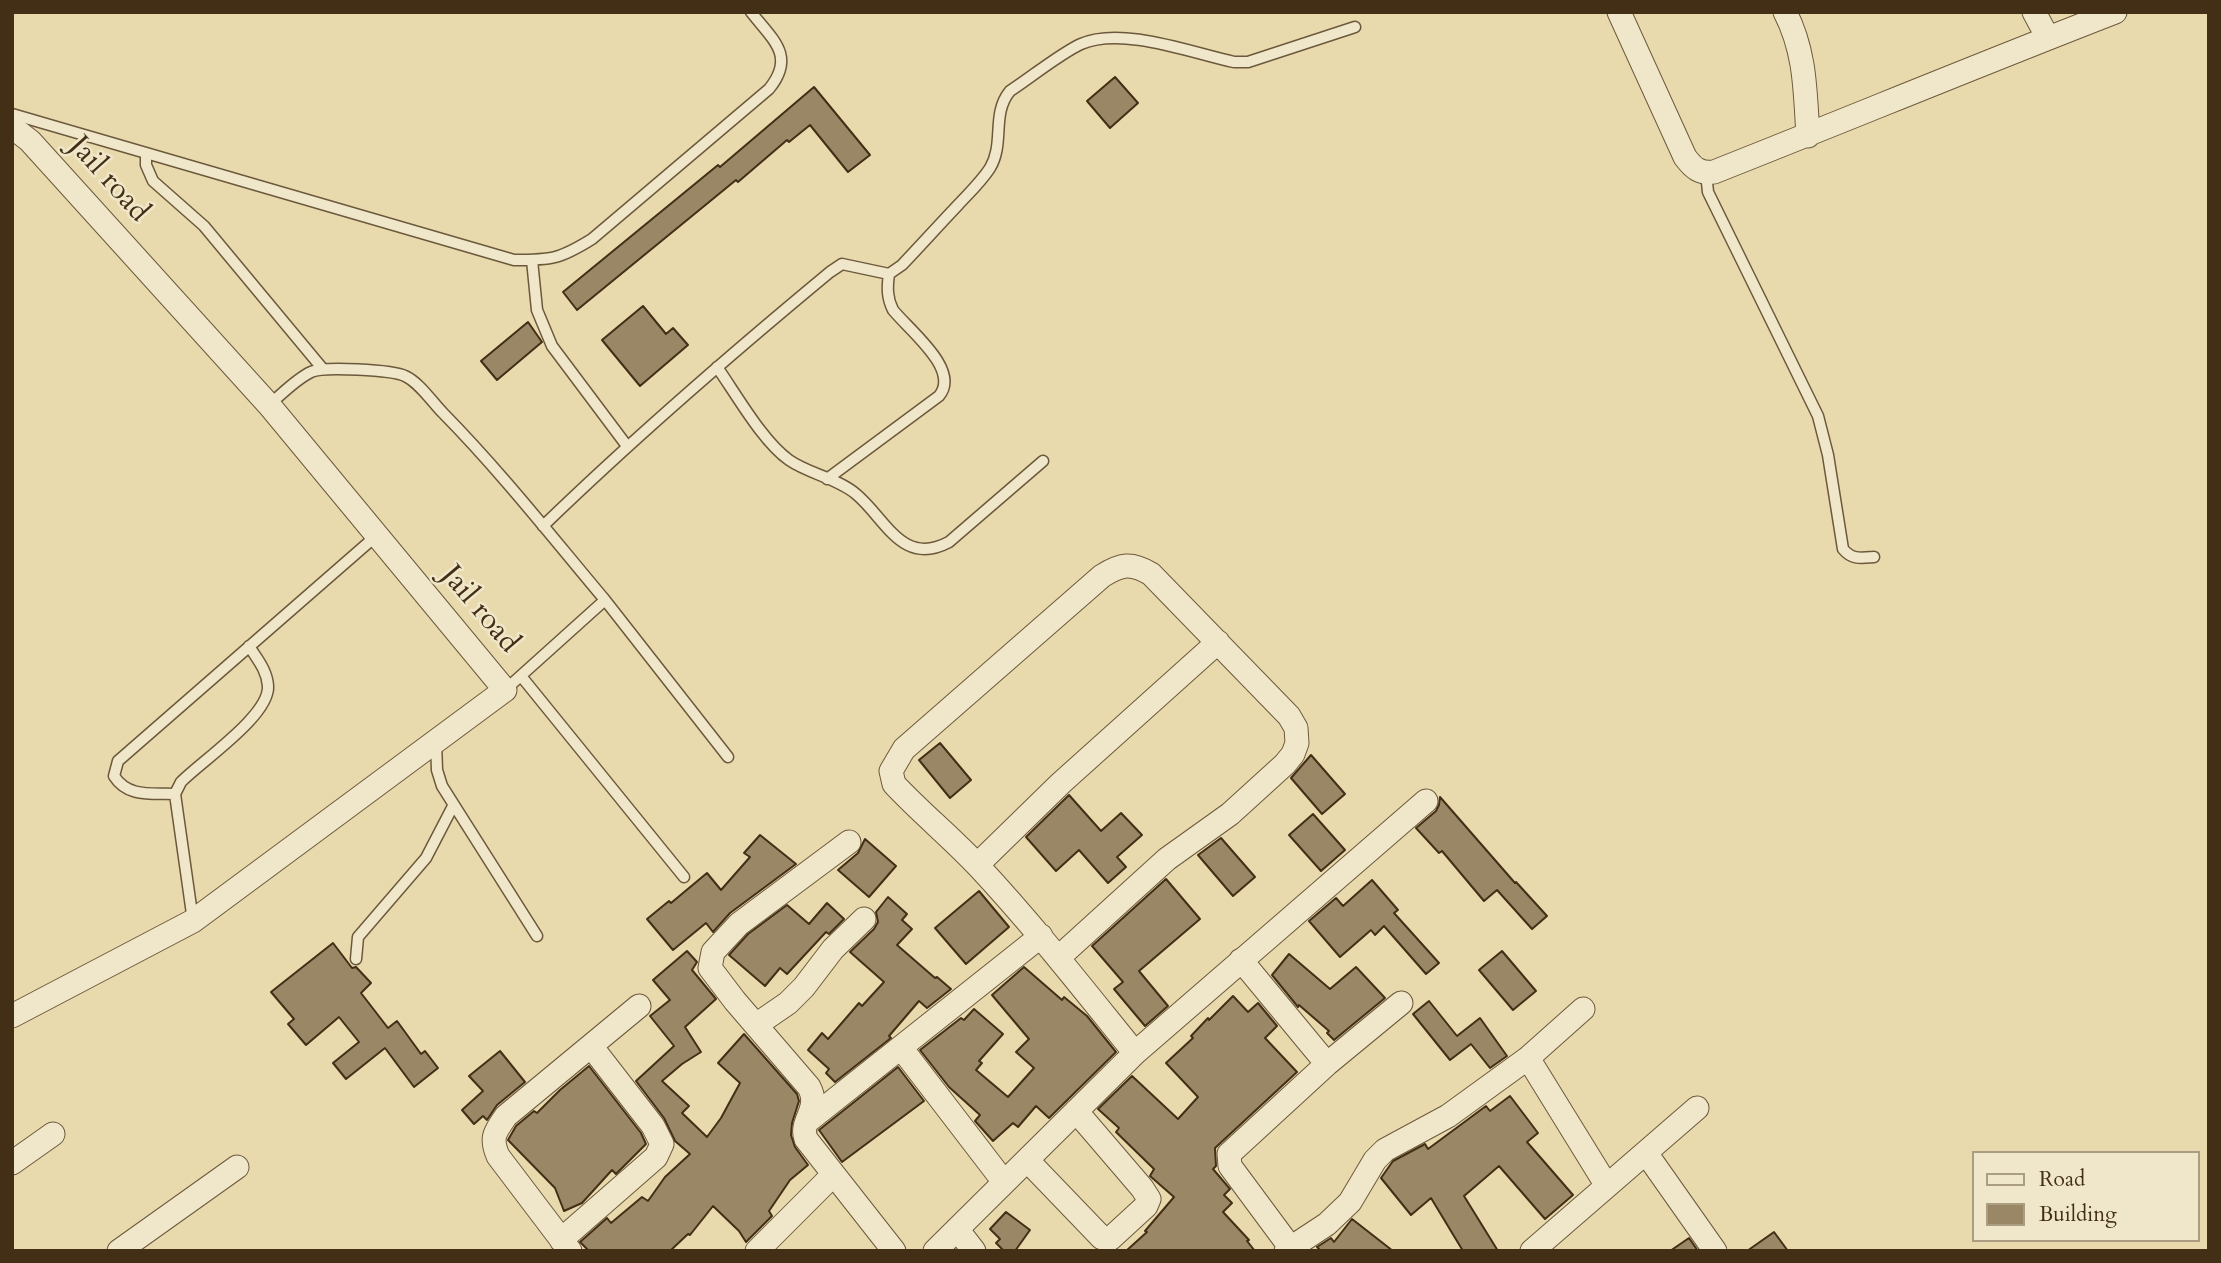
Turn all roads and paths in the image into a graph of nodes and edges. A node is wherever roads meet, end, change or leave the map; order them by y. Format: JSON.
{"nodes":[{"id":1,"x":751,"y":12,"type":"edge"},
{"id":2,"x":1619,"y":12,"type":"edge"},
{"id":3,"x":1785,"y":12,"type":"edge"},
{"id":4,"x":2034,"y":12,"type":"edge"},
{"id":5,"x":2115,"y":12,"type":"edge"},
{"id":6,"x":1355,"y":27,"type":"dead end"},
{"id":7,"x":2048,"y":38,"type":"junction"},
{"id":8,"x":12,"y":114,"type":"edge"},
{"id":9,"x":12,"y":127,"type":"edge"},
{"id":10,"x":1808,"y":136,"type":"junction"},
{"id":11,"x":146,"y":153,"type":"junction"},
{"id":12,"x":1706,"y":173,"type":"junction"},
{"id":13,"x":532,"y":260,"type":"junction"},
{"id":14,"x":889,"y":274,"type":"junction"},
{"id":15,"x":717,"y":367,"type":"junction"},
{"id":16,"x":322,"y":368,"type":"junction"},
{"id":17,"x":269,"y":405,"type":"junction"},
{"id":18,"x":627,"y":446,"type":"junction"},
{"id":19,"x":1043,"y":461,"type":"dead end"},
{"id":20,"x":827,"y":479,"type":"junction"},
{"id":21,"x":543,"y":526,"type":"junction"},
{"id":22,"x":376,"y":536,"type":"junction"},
{"id":23,"x":1874,"y":557,"type":"dead end"},
{"id":24,"x":605,"y":600,"type":"junction"},
{"id":25,"x":1218,"y":642,"type":"junction"},
{"id":26,"x":249,"y":646,"type":"junction"},
{"id":27,"x":513,"y":683,"type":"junction"},
{"id":28,"x":436,"y":743,"type":"junction"},
{"id":29,"x":729,"y":757,"type":"dead end"},
{"id":30,"x":175,"y":794,"type":"junction"},
{"id":31,"x":1426,"y":801,"type":"dead end"},
{"id":32,"x":453,"y":806,"type":"junction"},
{"id":33,"x":849,"y":842,"type":"dead end"},
{"id":34,"x":977,"y":865,"type":"junction"},
{"id":35,"x":684,"y":877,"type":"dead end"},
{"id":36,"x":864,"y":919,"type":"dead end"},
{"id":37,"x":192,"y":921,"type":"junction"},
{"id":38,"x":537,"y":936,"type":"dead end"},
{"id":39,"x":1041,"y":936,"type":"junction"},
{"id":40,"x":1058,"y":958,"type":"junction"},
{"id":41,"x":356,"y":959,"type":"dead end"},
{"id":42,"x":1241,"y":960,"type":"junction"},
{"id":43,"x":1401,"y":1003,"type":"dead end"},
{"id":44,"x":639,"y":1006,"type":"dead end"},
{"id":45,"x":1584,"y":1009,"type":"dead end"},
{"id":46,"x":12,"y":1016,"type":"edge"},
{"id":47,"x":756,"y":1026,"type":"junction"},
{"id":48,"x":591,"y":1046,"type":"junction"},
{"id":49,"x":902,"y":1049,"type":"junction"},
{"id":50,"x":1135,"y":1053,"type":"junction"},
{"id":51,"x":1528,"y":1058,"type":"junction"},
{"id":52,"x":1327,"y":1064,"type":"junction"},
{"id":53,"x":1697,"y":1108,"type":"dead end"},
{"id":54,"x":1076,"y":1111,"type":"junction"},
{"id":55,"x":808,"y":1121,"type":"junction"},
{"id":56,"x":52,"y":1134,"type":"dead end"},
{"id":57,"x":1646,"y":1153,"type":"junction"},
{"id":58,"x":1027,"y":1160,"type":"junction"},
{"id":59,"x":12,"y":1163,"type":"edge"},
{"id":60,"x":237,"y":1167,"type":"dead end"},
{"id":61,"x":833,"y":1175,"type":"junction"},
{"id":62,"x":1004,"y":1182,"type":"junction"},
{"id":63,"x":1607,"y":1186,"type":"junction"},
{"id":64,"x":957,"y":1229,"type":"junction"},
{"id":65,"x":565,"y":1245,"type":"edge"},
{"id":66,"x":1288,"y":1249,"type":"edge"},
{"id":67,"x":119,"y":1251,"type":"edge"},
{"id":68,"x":757,"y":1251,"type":"edge"},
{"id":69,"x":894,"y":1251,"type":"edge"},
{"id":70,"x":935,"y":1251,"type":"edge"},
{"id":71,"x":974,"y":1251,"type":"edge"},
{"id":72,"x":1532,"y":1251,"type":"edge"},
{"id":73,"x":1715,"y":1251,"type":"edge"}],
"edges":[{"from":1,"to":13,"type":"lane"},
{"from":2,"to":12,"type":"street"},
{"from":3,"to":10,"type":"street"},
{"from":4,"to":7,"type":"street"},
{"from":5,"to":7,"type":"street"},
{"from":6,"to":14,"type":"lane"},
{"from":7,"to":10,"type":"street"},
{"from":8,"to":11,"type":"lane"},
{"from":9,"to":17,"type":"street","name":"Jail road"},
{"from":10,"to":12,"type":"street"},
{"from":11,"to":13,"type":"lane"},
{"from":11,"to":16,"type":"lane"},
{"from":12,"to":23,"type":"lane"},
{"from":13,"to":18,"type":"lane"},
{"from":14,"to":15,"type":"lane"},
{"from":14,"to":20,"type":"lane"},
{"from":15,"to":18,"type":"lane"},
{"from":15,"to":20,"type":"lane"},
{"from":16,"to":17,"type":"lane"},
{"from":16,"to":21,"type":"lane"},
{"from":17,"to":22,"type":"street","name":"Jail road"},
{"from":18,"to":21,"type":"lane"},
{"from":19,"to":20,"type":"lane"},
{"from":21,"to":24,"type":"lane"},
{"from":22,"to":26,"type":"lane"},
{"from":22,"to":27,"type":"street","name":"Jail road"},
{"from":24,"to":27,"type":"lane"},
{"from":24,"to":29,"type":"lane"},
{"from":25,"to":34,"type":"street"},
{"from":25,"to":34,"type":"street"},
{"from":25,"to":40,"type":"street"},
{"from":26,"to":30,"type":"lane"},
{"from":26,"to":30,"type":"lane"},
{"from":27,"to":28,"type":"street","name":"Jail road"},
{"from":27,"to":35,"type":"lane"},
{"from":28,"to":32,"type":"lane"},
{"from":28,"to":37,"type":"street","name":"Jail road"},
{"from":30,"to":37,"type":"lane"},
{"from":31,"to":42,"type":"street"},
{"from":32,"to":38,"type":"lane"},
{"from":32,"to":41,"type":"lane"},
{"from":33,"to":47,"type":"street"},
{"from":34,"to":39,"type":"street"},
{"from":36,"to":47,"type":"street"},
{"from":37,"to":46,"type":"street","name":"Jail road"},
{"from":39,"to":40,"type":"street"},
{"from":39,"to":49,"type":"street"},
{"from":40,"to":50,"type":"street"},
{"from":42,"to":50,"type":"street"},
{"from":42,"to":52,"type":"street"},
{"from":43,"to":52,"type":"street"},
{"from":44,"to":48,"type":"street"},
{"from":45,"to":51,"type":"street"},
{"from":47,"to":55,"type":"street"},
{"from":48,"to":65,"type":"street"},
{"from":48,"to":65,"type":"street"},
{"from":49,"to":55,"type":"street"},
{"from":49,"to":62,"type":"street"},
{"from":50,"to":54,"type":"street"},
{"from":51,"to":63,"type":"street"},
{"from":51,"to":66,"type":"street"},
{"from":52,"to":66,"type":"street"},
{"from":53,"to":57,"type":"street"},
{"from":54,"to":58,"type":"street"},
{"from":54,"to":58,"type":"street"},
{"from":55,"to":61,"type":"street"},
{"from":56,"to":59,"type":"street"},
{"from":57,"to":63,"type":"street"},
{"from":57,"to":73,"type":"street"},
{"from":58,"to":62,"type":"street"},
{"from":60,"to":67,"type":"street"},
{"from":61,"to":68,"type":"street"},
{"from":61,"to":69,"type":"street"},
{"from":62,"to":64,"type":"street"},
{"from":63,"to":72,"type":"street"},
{"from":64,"to":70,"type":"street"},
{"from":64,"to":71,"type":"street"}]}
